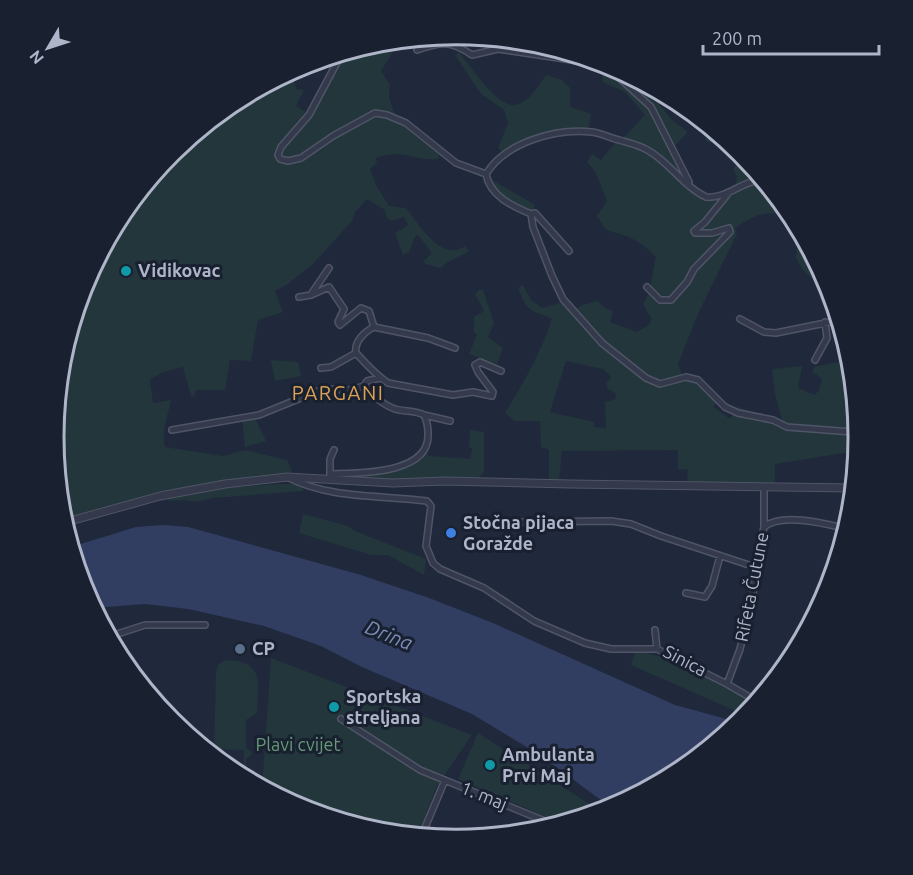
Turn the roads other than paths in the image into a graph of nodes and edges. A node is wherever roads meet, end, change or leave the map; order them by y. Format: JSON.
{"nodes":[{"id":1,"x":454,"y":45,"type":"edge"},
{"id":2,"x":433,"y":46,"type":"edge"},
{"id":3,"x":417,"y":50,"type":"dead end"},
{"id":4,"x":549,"y":56,"type":"edge"},
{"id":5,"x":336,"y":64,"type":"edge"},
{"id":6,"x":624,"y":82,"type":"edge"},
{"id":7,"x":486,"y":174,"type":"junction"},
{"id":8,"x":754,"y":182,"type":"edge"},
{"id":9,"x":689,"y":184,"type":"junction"},
{"id":10,"x":729,"y":193,"type":"junction"},
{"id":11,"x":531,"y":214,"type":"junction"},
{"id":12,"x":570,"y":251,"type":"dead end"},
{"id":13,"x":329,"y":287,"type":"junction"},
{"id":14,"x":647,"y":287,"type":"dead end"},
{"id":15,"x":311,"y":295,"type":"junction"},
{"id":16,"x":299,"y":297,"type":"dead end"},
{"id":17,"x":740,"y":319,"type":"dead end"},
{"id":18,"x":831,"y":321,"type":"edge"},
{"id":19,"x":825,"y":322,"type":"junction"},
{"id":20,"x":374,"y":327,"type":"junction"},
{"id":21,"x":455,"y":348,"type":"dead end"},
{"id":22,"x":356,"y":353,"type":"junction"},
{"id":23,"x":816,"y":360,"type":"dead end"},
{"id":24,"x":321,"y":368,"type":"dead end"},
{"id":25,"x":501,"y":371,"type":"dead end"},
{"id":26,"x":380,"y":378,"type":"junction"},
{"id":27,"x":364,"y":386,"type":"junction"},
{"id":28,"x":424,"y":415,"type":"junction"},
{"id":29,"x":450,"y":421,"type":"dead end"},
{"id":30,"x":172,"y":430,"type":"dead end"},
{"id":31,"x":849,"y":432,"type":"edge"},
{"id":32,"x":334,"y":450,"type":"dead end"},
{"id":33,"x":330,"y":476,"type":"junction"},
{"id":34,"x":287,"y":477,"type":"junction"},
{"id":35,"x":764,"y":488,"type":"junction"},
{"id":36,"x":846,"y":488,"type":"edge"},
{"id":37,"x":73,"y":520,"type":"edge"},
{"id":38,"x":521,"y":522,"type":"dead end"},
{"id":39,"x":764,"y":527,"type":"junction"},
{"id":40,"x":838,"y":527,"type":"edge"},
{"id":41,"x":720,"y":556,"type":"junction"},
{"id":42,"x":755,"y":567,"type":"junction"},
{"id":43,"x":686,"y":592,"type":"dead end"},
{"id":44,"x":205,"y":625,"type":"dead end"},
{"id":45,"x":655,"y":630,"type":"dead end"},
{"id":46,"x":117,"y":634,"type":"edge"},
{"id":47,"x":657,"y":649,"type":"junction"},
{"id":48,"x":727,"y":684,"type":"junction"},
{"id":49,"x":750,"y":698,"type":"edge"},
{"id":50,"x":341,"y":719,"type":"dead end"},
{"id":51,"x":445,"y":780,"type":"junction"},
{"id":52,"x":543,"y":820,"type":"edge"},
{"id":53,"x":425,"y":829,"type":"edge"}],
"edges":[{"from":1,"to":4,"type":"street"},
{"from":2,"to":3,"type":"street"},
{"from":5,"to":7,"type":"street"},
{"from":6,"to":9,"type":"street"},
{"from":7,"to":9,"type":"street"},
{"from":7,"to":11,"type":"street"},
{"from":8,"to":10,"type":"street"},
{"from":9,"to":10,"type":"street"},
{"from":10,"to":14,"type":"street"},
{"from":11,"to":12,"type":"street"},
{"from":11,"to":31,"type":"street"},
{"from":13,"to":15,"type":"street"},
{"from":13,"to":15,"type":"street"},
{"from":13,"to":20,"type":"street"},
{"from":15,"to":16,"type":"street"},
{"from":17,"to":19,"type":"street"},
{"from":18,"to":19,"type":"street"},
{"from":19,"to":23,"type":"street"},
{"from":20,"to":21,"type":"street"},
{"from":20,"to":22,"type":"street"},
{"from":22,"to":24,"type":"street"},
{"from":22,"to":26,"type":"street"},
{"from":25,"to":26,"type":"street"},
{"from":26,"to":27,"type":"street"},
{"from":27,"to":28,"type":"street"},
{"from":27,"to":30,"type":"street"},
{"from":28,"to":29,"type":"street"},
{"from":28,"to":33,"type":"street"},
{"from":32,"to":33,"type":"street"},
{"from":33,"to":34,"type":"street"},
{"from":33,"to":35,"type":"street"},
{"from":34,"to":37,"type":"street"},
{"from":34,"to":47,"type":"street"},
{"from":35,"to":36,"type":"street"},
{"from":35,"to":39,"type":"street","name":"Rifeta Čutune"},
{"from":38,"to":41,"type":"street"},
{"from":39,"to":40,"type":"street"},
{"from":39,"to":42,"type":"street","name":"Rifeta Čutune"},
{"from":41,"to":42,"type":"street"},
{"from":41,"to":43,"type":"street"},
{"from":42,"to":48,"type":"street","name":"Rifeta Čutune"},
{"from":44,"to":46,"type":"street"},
{"from":45,"to":47,"type":"street","name":"Sinica"},
{"from":47,"to":48,"type":"street","name":"Sinica"},
{"from":48,"to":49,"type":"street","name":"Sinica"},
{"from":50,"to":51,"type":"street","name":"1. maj"},
{"from":51,"to":52,"type":"street","name":"1. maj"},
{"from":51,"to":53,"type":"street","name":"1. maj"}]}
